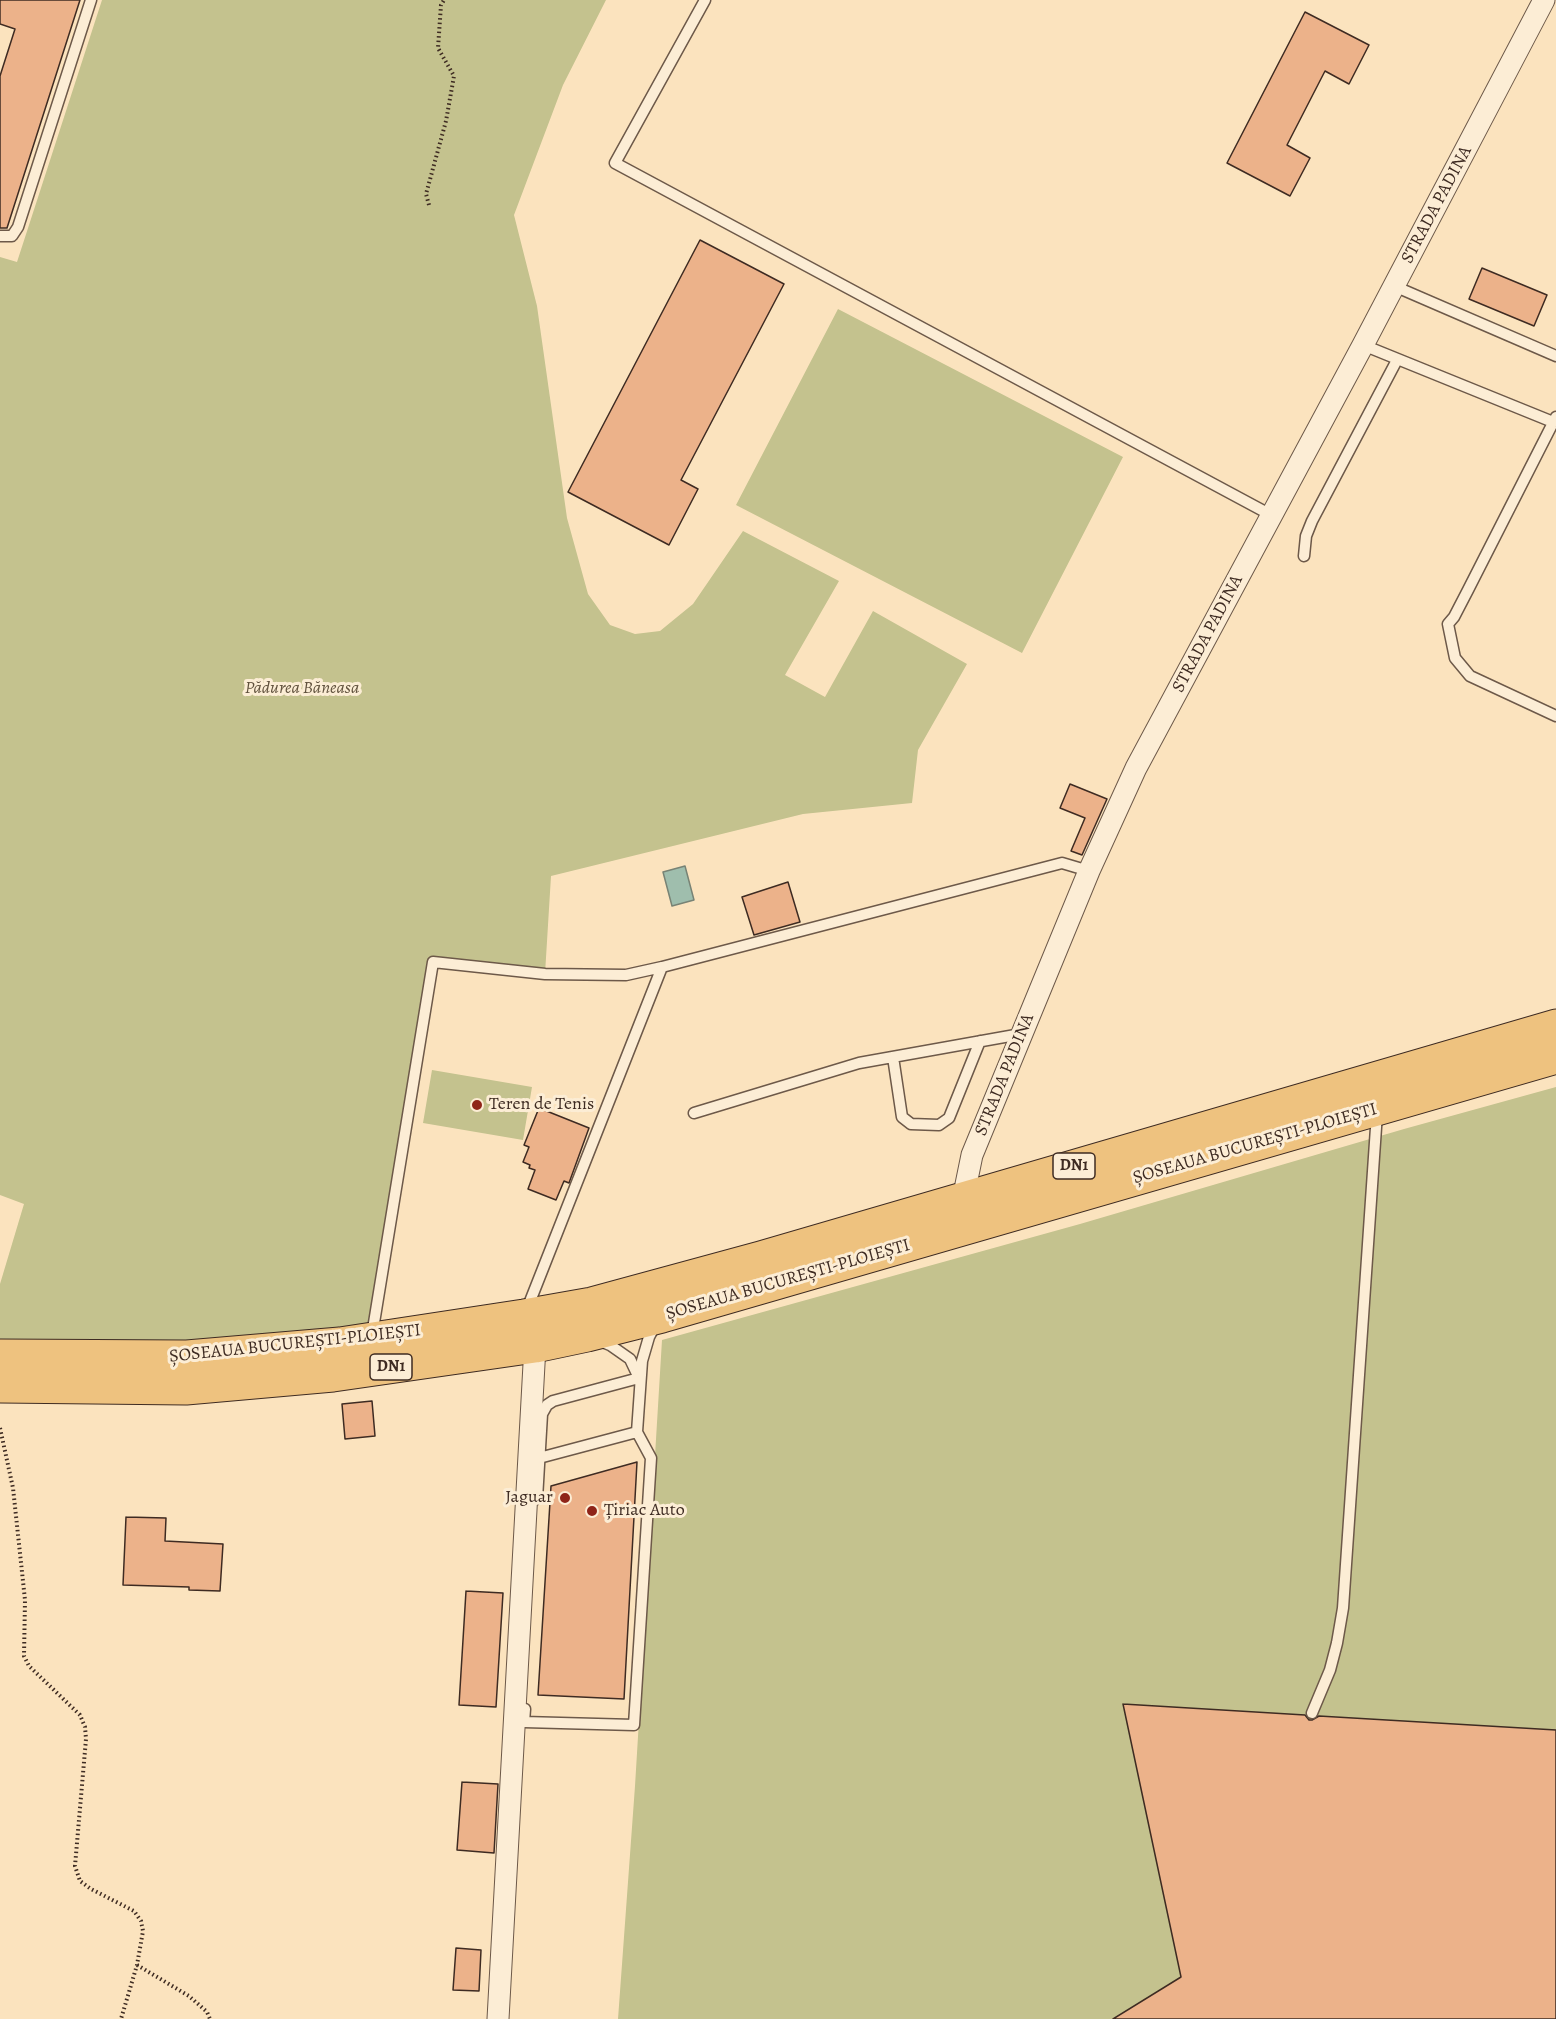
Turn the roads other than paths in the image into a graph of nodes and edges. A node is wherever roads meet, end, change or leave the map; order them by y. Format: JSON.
{"nodes":[{"id":1,"x":91,"y":0,"type":"edge"},
{"id":2,"x":705,"y":0,"type":"edge"},
{"id":3,"x":1544,"y":0,"type":"edge"},
{"id":4,"x":0,"y":236,"type":"edge"},
{"id":5,"x":1394,"y":286,"type":"junction"},
{"id":6,"x":1364,"y":345,"type":"junction"},
{"id":7,"x":1556,"y":356,"type":"edge"},
{"id":8,"x":1397,"y":360,"type":"junction"},
{"id":9,"x":1555,"y":419,"type":"edge"},
{"id":10,"x":1271,"y":515,"type":"junction"},
{"id":11,"x":1304,"y":556,"type":"dead end"},
{"id":12,"x":1556,"y":716,"type":"edge"},
{"id":13,"x":1089,"y":871,"type":"junction"},
{"id":14,"x":662,"y":967,"type":"junction"},
{"id":15,"x":1556,"y":1026,"type":"edge"},
{"id":16,"x":1022,"y":1034,"type":"junction"},
{"id":17,"x":980,"y":1041,"type":"junction"},
{"id":18,"x":893,"y":1057,"type":"junction"},
{"id":19,"x":1556,"y":1057,"type":"edge"},
{"id":20,"x":1378,"y":1108,"type":"junction"},
{"id":21,"x":694,"y":1113,"type":"dead end"},
{"id":22,"x":963,"y":1199,"type":"junction"},
{"id":23,"x":662,"y":1316,"type":"junction"},
{"id":24,"x":530,"y":1331,"type":"junction"},
{"id":25,"x":586,"y":1335,"type":"junction"},
{"id":26,"x":371,"y":1340,"type":"junction"},
{"id":27,"x":0,"y":1356,"type":"edge"},
{"id":28,"x":639,"y":1378,"type":"junction"},
{"id":29,"x":0,"y":1386,"type":"edge"},
{"id":30,"x":637,"y":1432,"type":"junction"},
{"id":31,"x":539,"y":1458,"type":"junction"},
{"id":32,"x":1312,"y":1713,"type":"dead end"},
{"id":33,"x":498,"y":2019,"type":"edge"}],
"edges":[{"from":1,"to":4,"type":"lane"},
{"from":2,"to":10,"type":"lane"},
{"from":3,"to":5,"type":"street","name":"STRADA PADINA"},
{"from":5,"to":6,"type":"street","name":"STRADA PADINA"},
{"from":5,"to":7,"type":"lane"},
{"from":6,"to":8,"type":"lane"},
{"from":6,"to":10,"type":"street","name":"STRADA PADINA"},
{"from":8,"to":9,"type":"lane"},
{"from":8,"to":11,"type":"lane"},
{"from":9,"to":12,"type":"lane"},
{"from":10,"to":13,"type":"street","name":"STRADA PADINA"},
{"from":13,"to":14,"type":"lane"},
{"from":13,"to":16,"type":"street","name":"STRADA PADINA"},
{"from":14,"to":24,"type":"lane"},
{"from":14,"to":26,"type":"lane"},
{"from":15,"to":22,"type":"highway","name":"ȘOSEAUA BUCUREȘTI-PLOIEȘTI","number":"DN1"},
{"from":16,"to":17,"type":"lane"},
{"from":16,"to":22,"type":"street","name":"STRADA PADINA"},
{"from":17,"to":18,"type":"lane"},
{"from":17,"to":18,"type":"lane"},
{"from":18,"to":21,"type":"lane"},
{"from":19,"to":20,"type":"highway","name":"ȘOSEAUA BUCUREȘTI-PLOIEȘTI","number":"DN1"},
{"from":20,"to":23,"type":"highway","name":"ȘOSEAUA BUCUREȘTI-PLOIEȘTI","number":"DN1"},
{"from":20,"to":32,"type":"lane"},
{"from":22,"to":24,"type":"highway","name":"ȘOSEAUA BUCUREȘTI-PLOIEȘTI","number":"DN1"},
{"from":23,"to":25,"type":"highway","name":"ȘOSEAUA BUCUREȘTI-PLOIEȘTI","number":"DN1"},
{"from":23,"to":28,"type":"lane"},
{"from":24,"to":25,"type":"highway","name":"ȘOSEAUA BUCUREȘTI-PLOIEȘTI","number":"DN1"},
{"from":24,"to":26,"type":"highway","name":"ȘOSEAUA BUCUREȘTI-PLOIEȘTI","number":"DN1"},
{"from":24,"to":29,"type":"highway","name":"ȘOSEAUA BUCUREȘTI-PLOIEȘTI","number":"DN1"},
{"from":24,"to":33,"type":"street"},
{"from":25,"to":28,"type":"lane"},
{"from":26,"to":27,"type":"highway","name":"ȘOSEAUA BUCUREȘTI-PLOIEȘTI","number":"DN1"},
{"from":28,"to":30,"type":"lane"},
{"from":28,"to":31,"type":"lane"},
{"from":30,"to":31,"type":"lane"},
{"from":30,"to":31,"type":"lane"}]}
